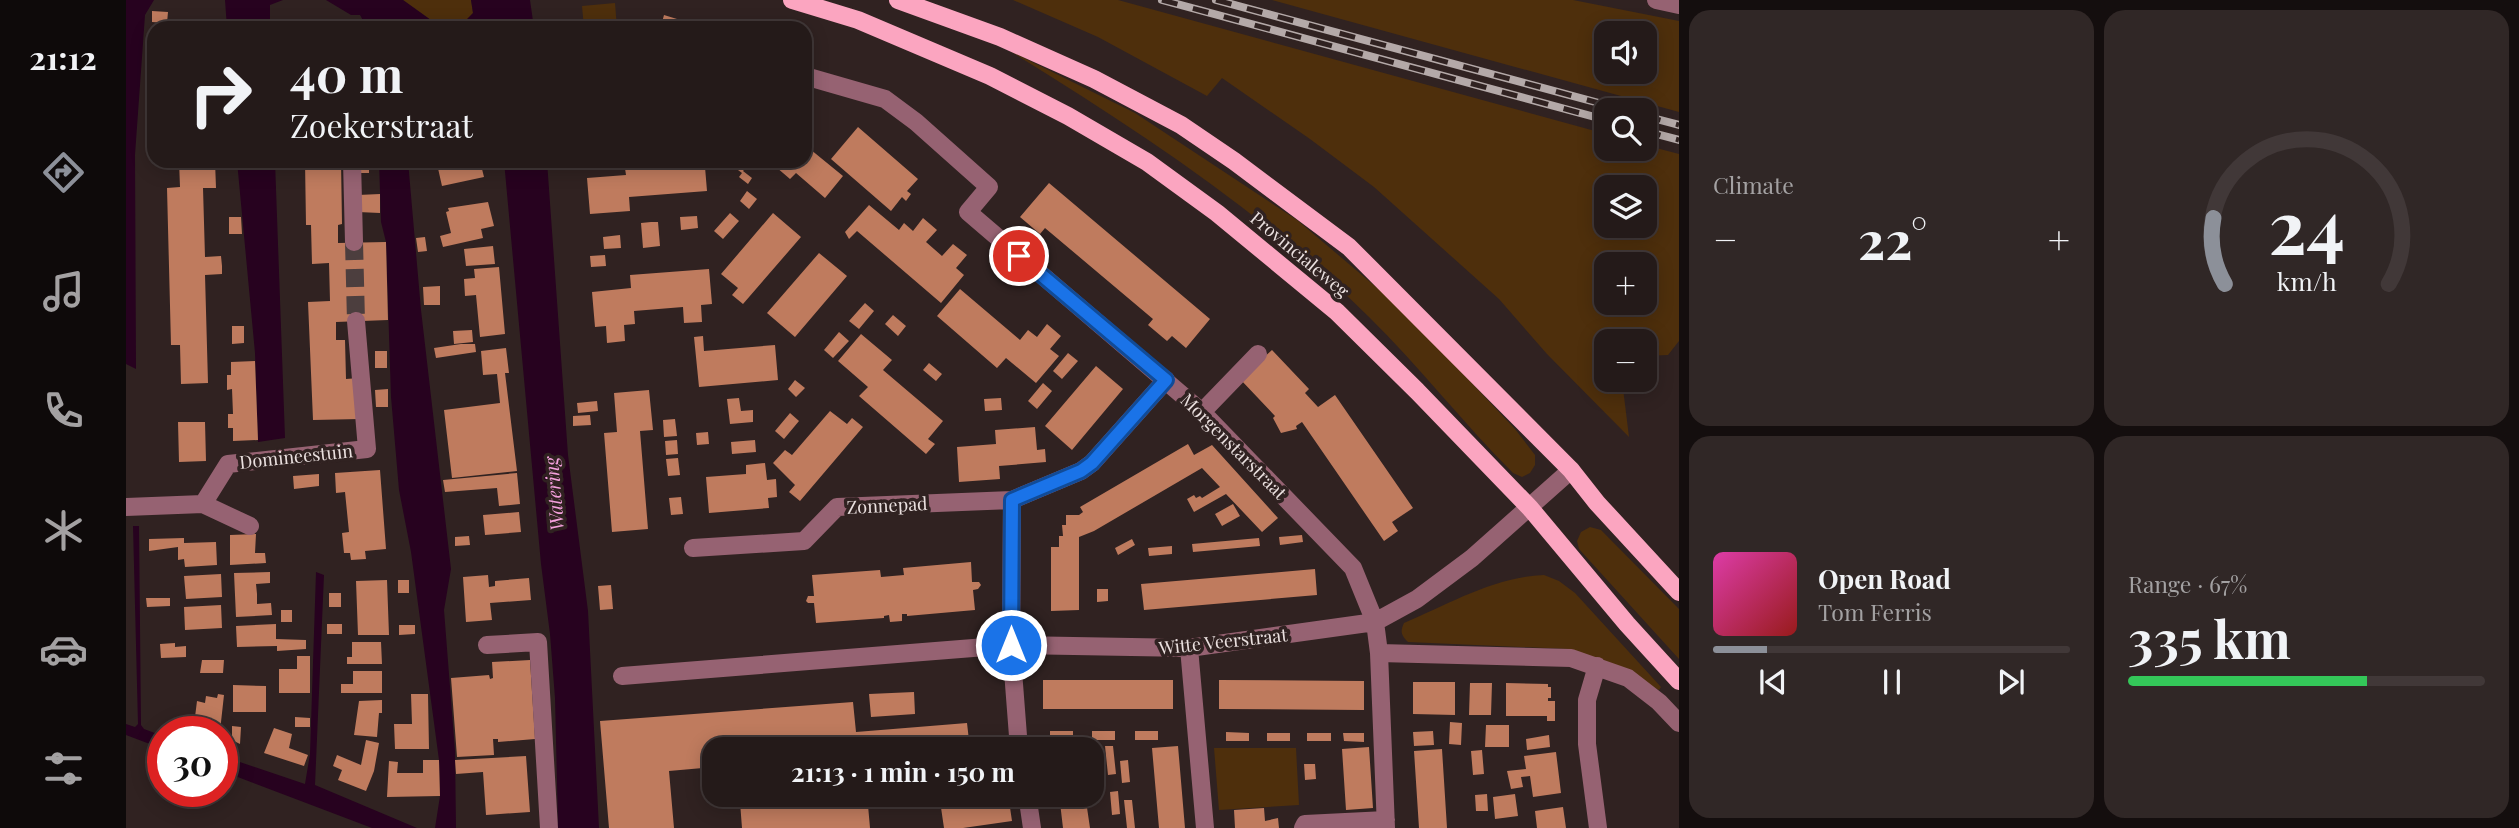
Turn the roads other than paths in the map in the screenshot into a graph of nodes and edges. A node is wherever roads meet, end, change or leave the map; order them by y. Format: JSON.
{"nodes":[{"id":1,"x":792,"y":0,"type":"edge"},
{"id":2,"x":898,"y":0,"type":"edge"},
{"id":3,"x":1657,"y":0,"type":"edge"},
{"id":4,"x":1679,"y":5,"type":"edge"},
{"id":5,"x":812,"y":78,"type":"edge"},
{"id":6,"x":352,"y":168,"type":"edge"},
{"id":7,"x":355,"y":242,"type":"tunnel mouth"},
{"id":8,"x":356,"y":321,"type":"tunnel mouth"},
{"id":9,"x":1258,"y":354,"type":"dead end"},
{"id":10,"x":1166,"y":380,"type":"junction"},
{"id":11,"x":1202,"y":412,"type":"junction"},
{"id":12,"x":1572,"y":470,"type":"junction"},
{"id":13,"x":1012,"y":500,"type":"junction"},
{"id":14,"x":203,"y":504,"type":"junction"},
{"id":15,"x":126,"y":507,"type":"edge"},
{"id":16,"x":1530,"y":508,"type":"junction"},
{"id":17,"x":250,"y":526,"type":"dead end"},
{"id":18,"x":693,"y":548,"type":"dead end"},
{"id":19,"x":1679,"y":592,"type":"edge"},
{"id":20,"x":1376,"y":622,"type":"junction"},
{"id":21,"x":487,"y":645,"type":"dead end"},
{"id":22,"x":1011,"y":645,"type":"junction"},
{"id":23,"x":1189,"y":648,"type":"junction"},
{"id":24,"x":1379,"y":653,"type":"junction"},
{"id":25,"x":1597,"y":666,"type":"junction"},
{"id":26,"x":622,"y":676,"type":"dead end"},
{"id":27,"x":1679,"y":681,"type":"edge"},
{"id":28,"x":1679,"y":723,"type":"edge"},
{"id":29,"x":1018,"y":737,"type":"edge"},
{"id":30,"x":1029,"y":807,"type":"edge"},
{"id":31,"x":548,"y":824,"type":"edge"},
{"id":32,"x":1386,"y":824,"type":"edge"},
{"id":33,"x":1032,"y":828,"type":"edge"},
{"id":34,"x":1205,"y":828,"type":"edge"},
{"id":35,"x":1303,"y":828,"type":"edge"},
{"id":36,"x":1598,"y":828,"type":"edge"}],
"edges":[{"from":1,"to":16,"type":"main road","name":"Provincialeweg"},
{"from":2,"to":12,"type":"main road","name":"Provincialeweg"},
{"from":3,"to":4,"type":"street"},
{"from":5,"to":10,"type":"street","name":"Morgenstarstraat"},
{"from":6,"to":7,"type":"street"},
{"from":8,"to":14,"type":"street","name":"Domineestuin"},
{"from":9,"to":11,"type":"street"},
{"from":10,"to":11,"type":"street","name":"Morgenstarstraat"},
{"from":10,"to":13,"type":"street"},
{"from":11,"to":20,"type":"street","name":"Morgenstarstraat"},
{"from":12,"to":16,"type":"street","name":"Witte Veerstraat"},
{"from":12,"to":19,"type":"main road","name":"Provincialeweg"},
{"from":13,"to":18,"type":"street","name":"Zonnepad"},
{"from":13,"to":22,"type":"street"},
{"from":14,"to":15,"type":"street"},
{"from":14,"to":17,"type":"street"},
{"from":16,"to":20,"type":"street","name":"Witte Veerstraat"},
{"from":16,"to":27,"type":"main road","name":"Provincialeweg"},
{"from":20,"to":23,"type":"street","name":"Witte Veerstraat"},
{"from":20,"to":24,"type":"street"},
{"from":21,"to":31,"type":"street"},
{"from":22,"to":23,"type":"street","name":"Witte Veerstraat"},
{"from":22,"to":26,"type":"street","name":"Witte Veerstraat"},
{"from":22,"to":29,"type":"street"},
{"from":23,"to":34,"type":"street"},
{"from":24,"to":25,"type":"street"},
{"from":24,"to":32,"type":"street"},
{"from":25,"to":28,"type":"street"},
{"from":25,"to":36,"type":"street"},
{"from":30,"to":33,"type":"street"},
{"from":32,"to":35,"type":"street"}]}
